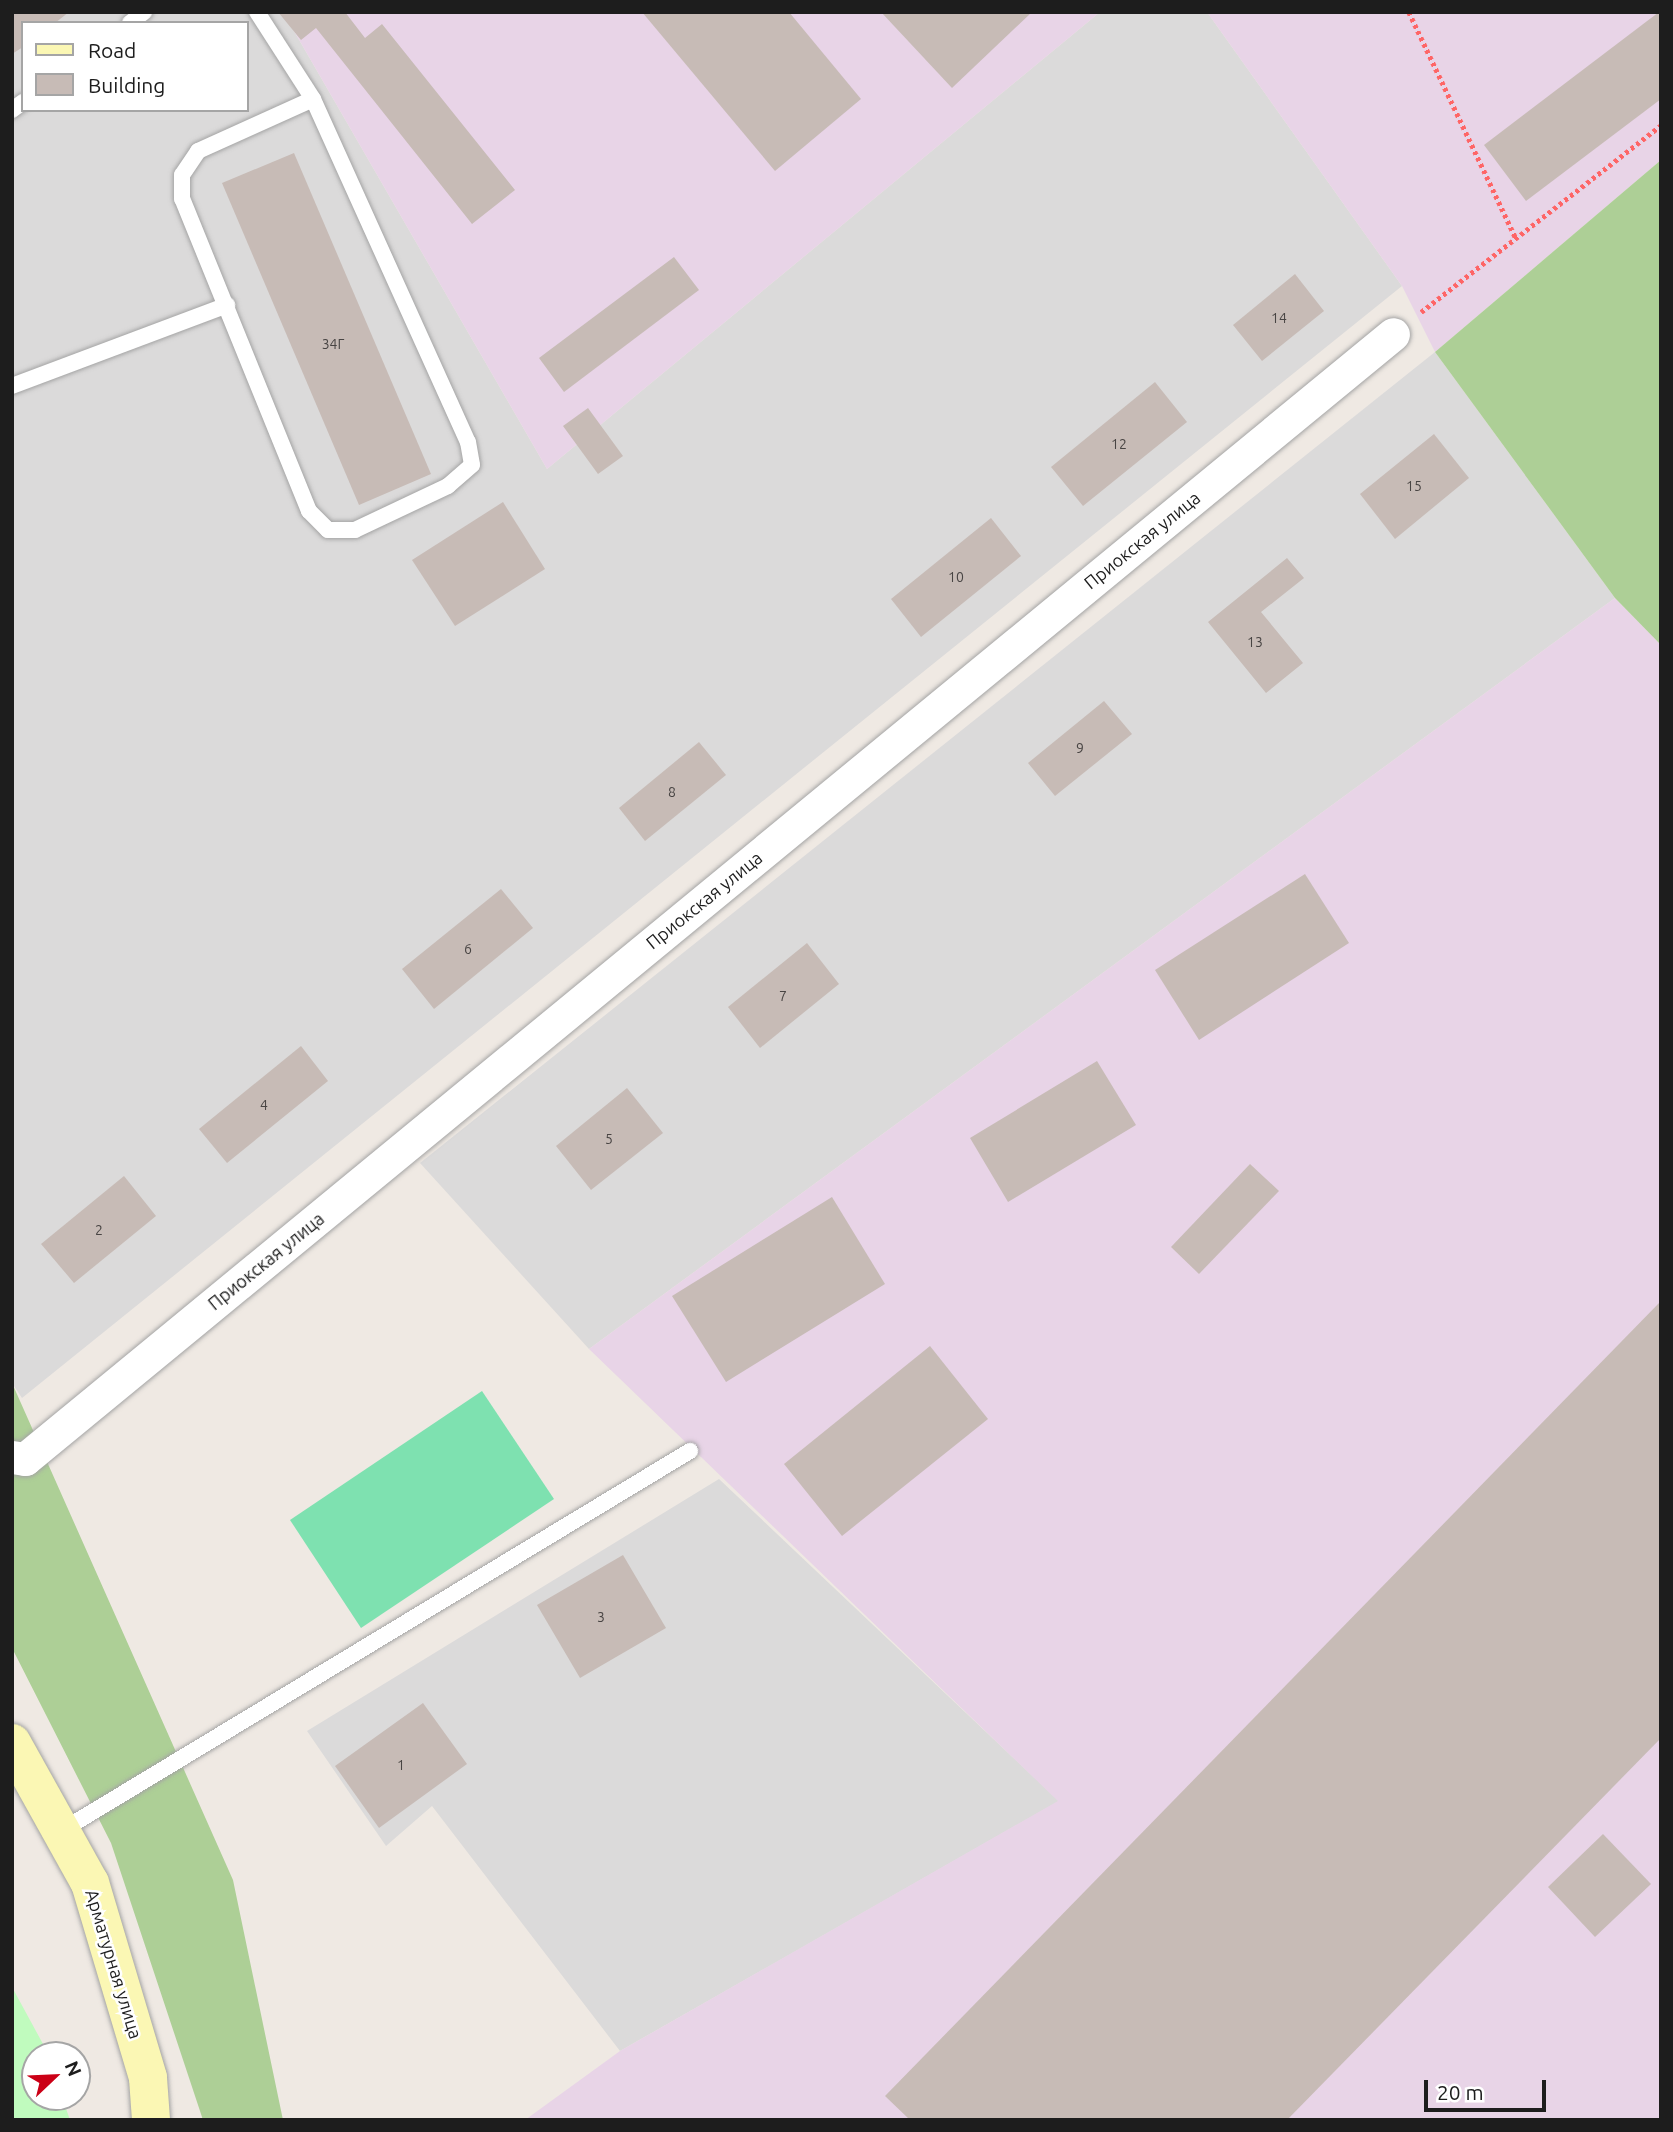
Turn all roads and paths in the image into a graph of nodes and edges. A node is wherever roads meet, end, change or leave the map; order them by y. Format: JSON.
{"nodes":[{"id":1,"x":257,"y":12,"type":"edge"},
{"id":2,"x":1409,"y":12,"type":"edge"},
{"id":3,"x":313,"y":99,"type":"junction"},
{"id":4,"x":1661,"y":125,"type":"edge"},
{"id":5,"x":1516,"y":239,"type":"junction"},
{"id":6,"x":226,"y":304,"type":"junction"},
{"id":7,"x":1393,"y":334,"type":"joint"},
{"id":8,"x":12,"y":386,"type":"edge"},
{"id":9,"x":690,"y":1451,"type":"dead end"},
{"id":10,"x":12,"y":1457,"type":"edge"},
{"id":11,"x":12,"y":1743,"type":"edge"},
{"id":12,"x":61,"y":1831,"type":"junction"},
{"id":13,"x":151,"y":2120,"type":"edge"}],
"edges":[{"from":1,"to":3,"type":"lane"},
{"from":2,"to":5,"type":"path"},
{"from":3,"to":6,"type":"lane"},
{"from":3,"to":6,"type":"lane"},
{"from":4,"to":5,"type":"path"},
{"from":5,"to":7,"type":"path"},
{"from":6,"to":8,"type":"lane"},
{"from":7,"to":10,"type":"street","name":"Приокская улица"},
{"from":9,"to":12,"type":"lane"},
{"from":11,"to":12,"type":"street","name":"Арматурная улица"},
{"from":12,"to":13,"type":"street","name":"Арматурная улица"}]}
